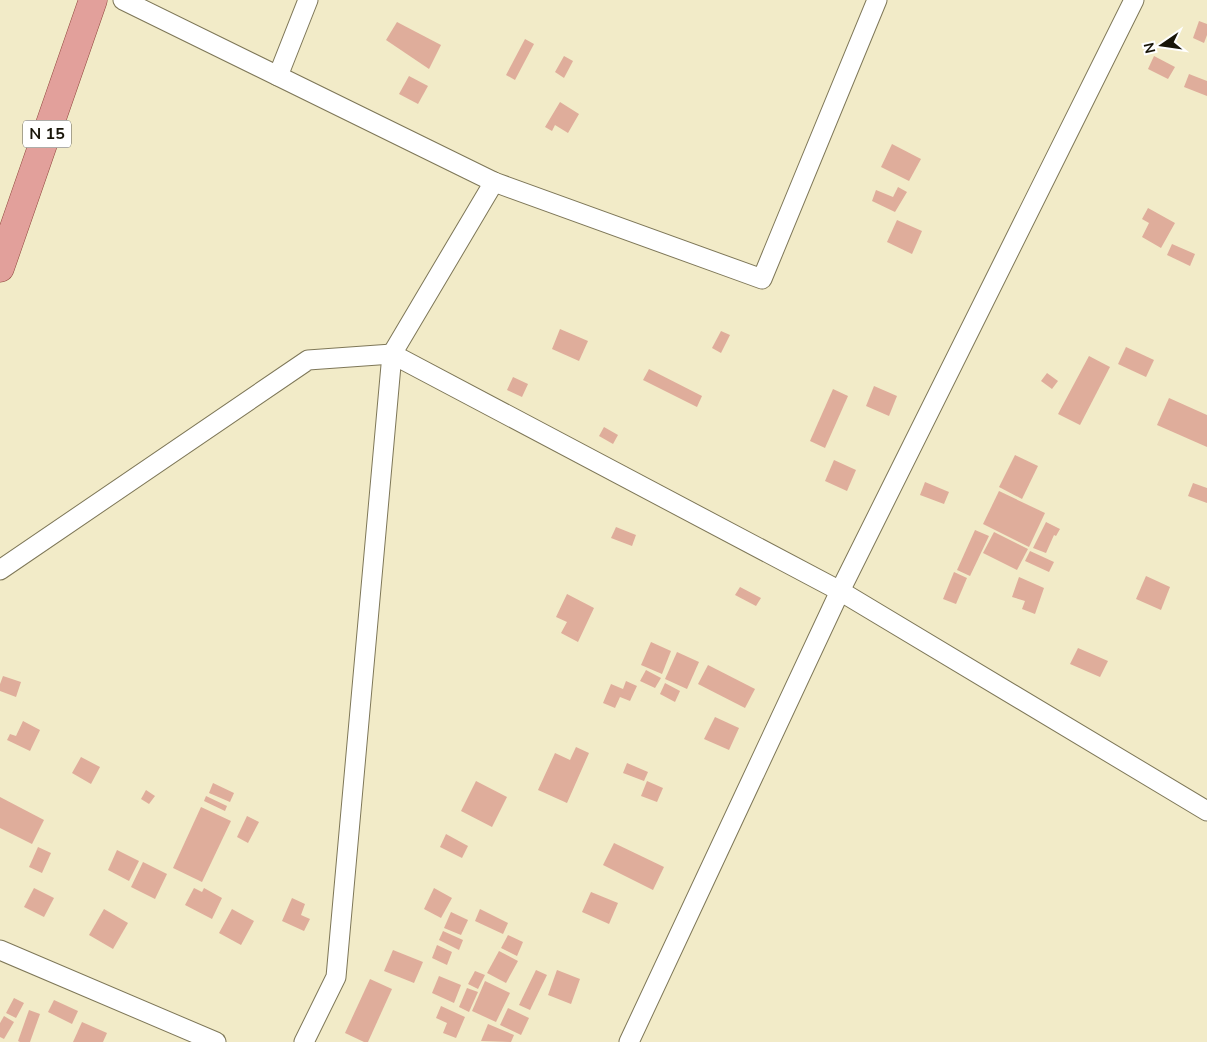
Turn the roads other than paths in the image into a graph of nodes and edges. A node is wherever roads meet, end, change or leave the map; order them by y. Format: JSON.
{"nodes":[{"id":1,"x":93,"y":0,"type":"edge"},
{"id":2,"x":124,"y":0,"type":"edge"},
{"id":3,"x":308,"y":0,"type":"edge"},
{"id":4,"x":877,"y":0,"type":"edge"},
{"id":5,"x":1134,"y":0,"type":"edge"},
{"id":6,"x":278,"y":76,"type":"junction"},
{"id":7,"x":494,"y":182,"type":"junction"},
{"id":8,"x":0,"y":268,"type":"edge"},
{"id":9,"x":392,"y":354,"type":"junction"},
{"id":10,"x":0,"y":570,"type":"edge"},
{"id":11,"x":840,"y":591,"type":"junction"},
{"id":12,"x":1207,"y":812,"type":"edge"},
{"id":13,"x":0,"y":950,"type":"edge"},
{"id":14,"x":216,"y":1042,"type":"edge"},
{"id":15,"x":304,"y":1042,"type":"edge"},
{"id":16,"x":629,"y":1042,"type":"edge"}],
"edges":[{"from":1,"to":8,"type":"main road","number":"N 15"},
{"from":2,"to":6,"type":"street"},
{"from":3,"to":6,"type":"street"},
{"from":4,"to":7,"type":"street"},
{"from":5,"to":11,"type":"street"},
{"from":6,"to":7,"type":"street"},
{"from":7,"to":9,"type":"street"},
{"from":9,"to":10,"type":"street"},
{"from":9,"to":11,"type":"street"},
{"from":9,"to":15,"type":"street"},
{"from":11,"to":12,"type":"street"},
{"from":11,"to":16,"type":"street"},
{"from":13,"to":14,"type":"street"}]}
